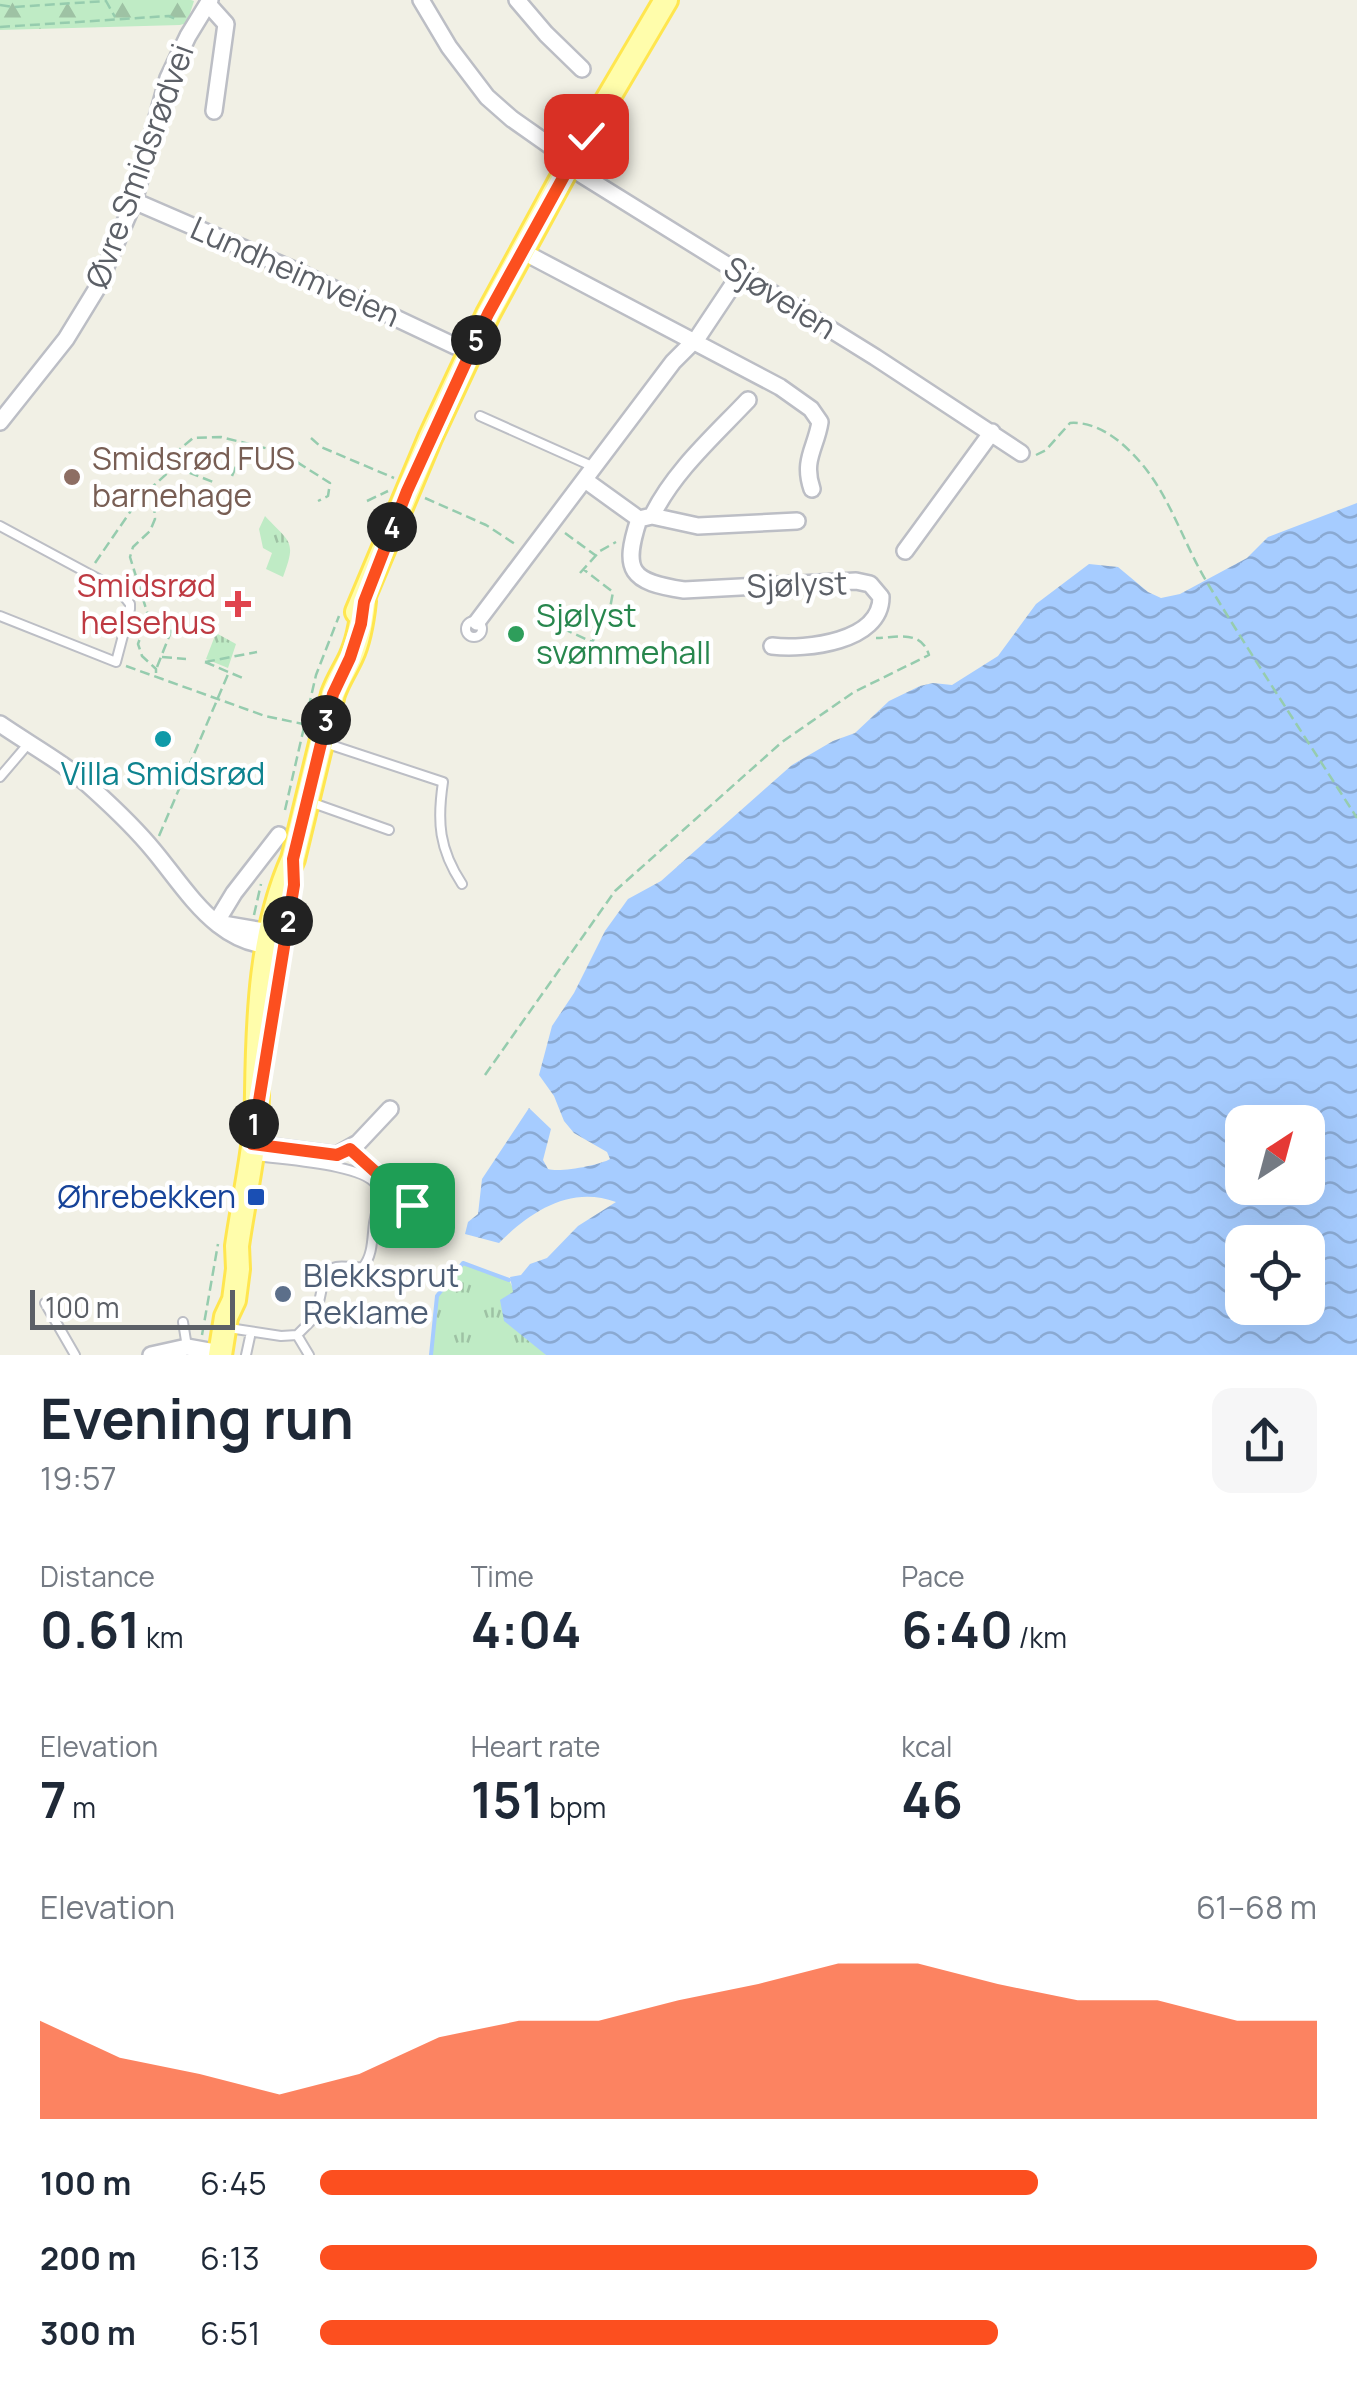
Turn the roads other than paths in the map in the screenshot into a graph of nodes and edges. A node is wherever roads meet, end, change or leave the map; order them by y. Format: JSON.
{"nodes":[{"id":1,"x":421,"y":0,"type":"edge"},
{"id":2,"x":517,"y":0,"type":"edge"},
{"id":3,"x":666,"y":0,"type":"edge"},
{"id":4,"x":209,"y":2,"type":"edge"},
{"id":5,"x":582,"y":69,"type":"dead end"},
{"id":6,"x":214,"y":110,"type":"dead end"},
{"id":7,"x":570,"y":163,"type":"junction"},
{"id":8,"x":134,"y":201,"type":"junction"},
{"id":9,"x":534,"y":257,"type":"dead end"},
{"id":10,"x":740,"y":274,"type":"junction"},
{"id":11,"x":694,"y":340,"type":"junction"},
{"id":12,"x":455,"y":346,"type":"dead end"},
{"id":13,"x":748,"y":400,"type":"dead end"},
{"id":14,"x":480,"y":416,"type":"dead end"},
{"id":15,"x":0,"y":422,"type":"edge"},
{"id":16,"x":992,"y":432,"type":"junction"},
{"id":17,"x":1022,"y":454,"type":"road end"},
{"id":18,"x":590,"y":474,"type":"junction"},
{"id":19,"x":812,"y":489,"type":"dead end"},
{"id":20,"x":646,"y":517,"type":"junction"},
{"id":21,"x":797,"y":521,"type":"dead end"},
{"id":22,"x":0,"y":526,"type":"edge"},
{"id":23,"x":904,"y":552,"type":"dead end"},
{"id":24,"x":0,"y":616,"type":"edge"},
{"id":25,"x":477,"y":622,"type":"dead end"},
{"id":26,"x":772,"y":646,"type":"dead end"},
{"id":27,"x":0,"y":724,"type":"edge"},
{"id":28,"x":320,"y":742,"type":"junction"},
{"id":29,"x":29,"y":743,"type":"junction"},
{"id":30,"x":0,"y":778,"type":"edge"},
{"id":31,"x":306,"y":800,"type":"junction"},
{"id":32,"x":389,"y":830,"type":"dead end"},
{"id":33,"x":280,"y":835,"type":"dead end"},
{"id":34,"x":462,"y":884,"type":"dead end"},
{"id":35,"x":220,"y":923,"type":"junction"},
{"id":36,"x":275,"y":942,"type":"junction"},
{"id":37,"x":390,"y":1109,"type":"dead end"},
{"id":38,"x":350,"y":1149,"type":"junction"},
{"id":39,"x":251,"y":1150,"type":"junction"},
{"id":40,"x":412,"y":1205,"type":"dead end"},
{"id":41,"x":45,"y":1304,"type":"dead end"},
{"id":42,"x":183,"y":1322,"type":"dead end"},
{"id":43,"x":225,"y":1322,"type":"junction"},
{"id":44,"x":251,"y":1332,"type":"junction"},
{"id":45,"x":297,"y":1335,"type":"junction"},
{"id":46,"x":192,"y":1347,"type":"junction"},
{"id":47,"x":220,"y":1354,"type":"edge"},
{"id":48,"x":75,"y":1355,"type":"edge"},
{"id":49,"x":150,"y":1355,"type":"edge"},
{"id":50,"x":246,"y":1355,"type":"edge"},
{"id":51,"x":308,"y":1355,"type":"edge"}],
"edges":[{"from":1,"to":7,"type":"street","name":"Sjøveien"},
{"from":2,"to":5,"type":"street"},
{"from":3,"to":7,"type":"main road"},
{"from":4,"to":6,"type":"street","name":"Øvre Smidsrødvei"},
{"from":4,"to":8,"type":"street","name":"Øvre Smidsrødvei"},
{"from":7,"to":10,"type":"street","name":"Sjøveien"},
{"from":7,"to":28,"type":"main road"},
{"from":8,"to":12,"type":"street","name":"Lundheimveien"},
{"from":8,"to":15,"type":"street","name":"Øvre Smidsrødvei"},
{"from":9,"to":11,"type":"street"},
{"from":10,"to":11,"type":"street"},
{"from":10,"to":16,"type":"street","name":"Sjøveien"},
{"from":11,"to":18,"type":"street"},
{"from":11,"to":19,"type":"street"},
{"from":13,"to":20,"type":"street"},
{"from":14,"to":18,"type":"lane"},
{"from":16,"to":17,"type":"street","name":"Sjøveien"},
{"from":16,"to":23,"type":"street"},
{"from":18,"to":20,"type":"street","name":"Sjølyst"},
{"from":18,"to":25,"type":"street"},
{"from":20,"to":21,"type":"street","name":"Sjølyst"},
{"from":20,"to":26,"type":"street","name":"Sjølyst"},
{"from":22,"to":24,"type":"lane"},
{"from":27,"to":29,"type":"street"},
{"from":28,"to":31,"type":"main road"},
{"from":28,"to":34,"type":"lane"},
{"from":29,"to":30,"type":"lane"},
{"from":29,"to":35,"type":"street"},
{"from":31,"to":32,"type":"lane"},
{"from":31,"to":36,"type":"main road"},
{"from":33,"to":35,"type":"street"},
{"from":35,"to":36,"type":"street"},
{"from":36,"to":39,"type":"main road"},
{"from":37,"to":38,"type":"street"},
{"from":38,"to":39,"type":"street"},
{"from":38,"to":40,"type":"lane"},
{"from":39,"to":43,"type":"main road"},
{"from":39,"to":45,"type":"lane"},
{"from":41,"to":48,"type":"lane"},
{"from":42,"to":46,"type":"lane"},
{"from":43,"to":44,"type":"lane"},
{"from":43,"to":47,"type":"main road"},
{"from":44,"to":45,"type":"lane"},
{"from":44,"to":50,"type":"lane"},
{"from":45,"to":51,"type":"lane"},
{"from":46,"to":47,"type":"street"},
{"from":46,"to":49,"type":"street"}]}
